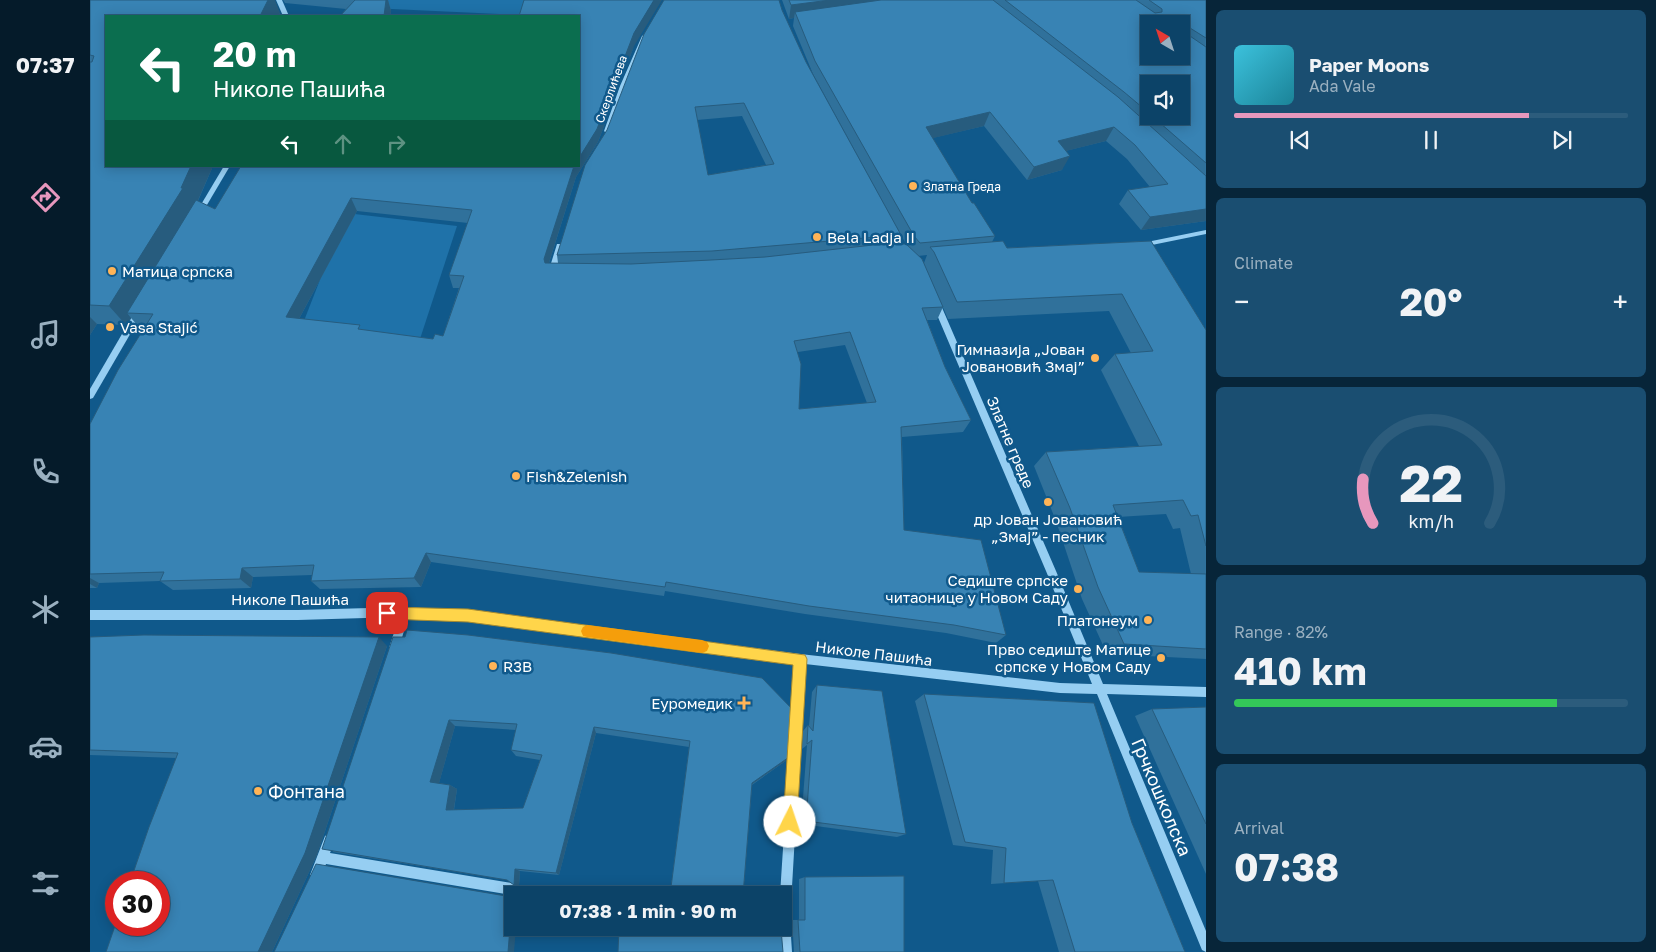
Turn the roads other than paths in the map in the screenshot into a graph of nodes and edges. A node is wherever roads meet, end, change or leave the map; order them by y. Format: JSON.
{"nodes":[{"id":1,"x":280,"y":0,"type":"edge"},
{"id":2,"x":286,"y":15,"type":"edge"},
{"id":3,"x":648,"y":31,"type":"edge"},
{"id":4,"x":603,"y":143,"type":"edge"},
{"id":5,"x":226,"y":167,"type":"edge"},
{"id":6,"x":197,"y":217,"type":"edge"},
{"id":7,"x":1206,"y":232,"type":"edge"},
{"id":8,"x":564,"y":235,"type":"edge"},
{"id":9,"x":1130,"y":246,"type":"edge"},
{"id":10,"x":562,"y":273,"type":"edge"},
{"id":11,"x":933,"y":297,"type":"edge"},
{"id":12,"x":142,"y":308,"type":"edge"},
{"id":13,"x":90,"y":396,"type":"edge"},
{"id":14,"x":405,"y":612,"type":"junction"},
{"id":15,"x":90,"y":615,"type":"edge"},
{"id":16,"x":800,"y":659,"type":"junction"},
{"id":17,"x":389,"y":662,"type":"edge"},
{"id":18,"x":1098,"y":689,"type":"junction"},
{"id":19,"x":1206,"y":692,"type":"edge"},
{"id":20,"x":333,"y":830,"type":"edge"},
{"id":21,"x":324,"y":858,"type":"junction"},
{"id":22,"x":312,"y":884,"type":"edge"},
{"id":23,"x":504,"y":888,"type":"edge"},
{"id":24,"x":1206,"y":946,"type":"edge"},
{"id":25,"x":786,"y":952,"type":"edge"}],
"edges":[{"from":1,"to":2,"type":"street"},
{"from":3,"to":4,"type":"street","name":"Скерлићева"},
{"from":5,"to":6,"type":"street"},
{"from":7,"to":9,"type":"street"},
{"from":8,"to":10,"type":"street"},
{"from":11,"to":18,"type":"street","name":"Златне греде"},
{"from":12,"to":13,"type":"street"},
{"from":14,"to":15,"type":"street","name":"Николе Пашића"},
{"from":14,"to":16,"type":"street","name":"Николе Пашића"},
{"from":14,"to":17,"type":"street"},
{"from":16,"to":18,"type":"street","name":"Николе Пашића"},
{"from":16,"to":25,"type":"street"},
{"from":18,"to":19,"type":"street","name":"Николе Пашића"},
{"from":18,"to":24,"type":"street","name":"Грчкошколска"},
{"from":20,"to":21,"type":"street"},
{"from":21,"to":22,"type":"street"},
{"from":21,"to":23,"type":"street"}]}
